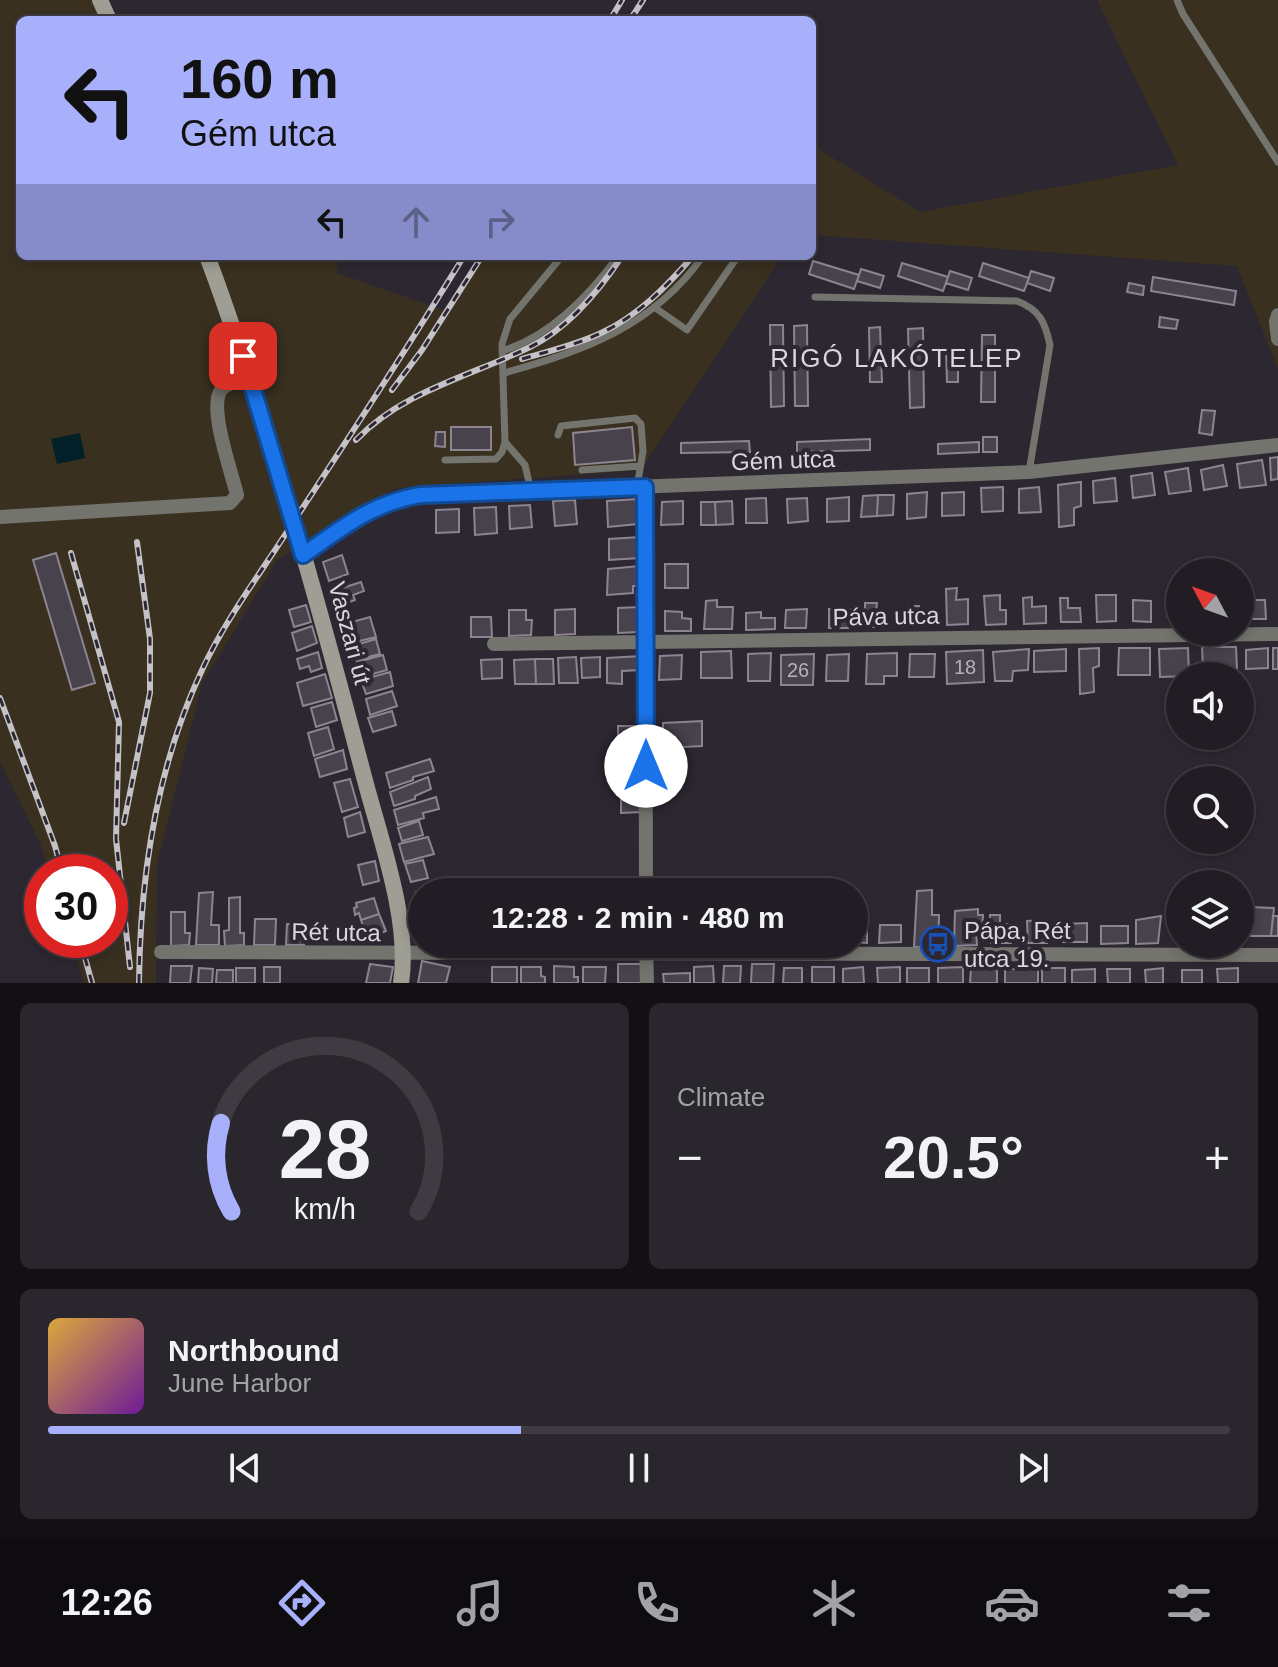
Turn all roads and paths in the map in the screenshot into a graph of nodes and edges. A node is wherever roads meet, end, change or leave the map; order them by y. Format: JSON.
{"nodes":[{"id":1,"x":1177,"y":0,"type":"edge"},
{"id":2,"x":1278,"y":162,"type":"edge"},
{"id":3,"x":209,"y":260,"type":"edge"},
{"id":4,"x":559,"y":260,"type":"edge"},
{"id":5,"x":615,"y":260,"type":"edge"},
{"id":6,"x":700,"y":260,"type":"edge"},
{"id":7,"x":735,"y":260,"type":"edge"},
{"id":8,"x":815,"y":297,"type":"dead end"},
{"id":9,"x":654,"y":307,"type":"junction"},
{"id":10,"x":1278,"y":315,"type":"edge"},
{"id":11,"x":1278,"y":339,"type":"edge"},
{"id":12,"x":502,"y":351,"type":"junction"},
{"id":13,"x":504,"y":373,"type":"junction"},
{"id":14,"x":250,"y":379,"type":"junction"},
{"id":15,"x":558,"y":435,"type":"dead end"},
{"id":16,"x":505,"y":442,"type":"junction"},
{"id":17,"x":1278,"y":445,"type":"edge"},
{"id":18,"x":445,"y":460,"type":"dead end"},
{"id":19,"x":640,"y":466,"type":"junction"},
{"id":20,"x":582,"y":470,"type":"dead end"},
{"id":21,"x":1029,"y":472,"type":"junction"},
{"id":22,"x":641,"y":487,"type":"junction"},
{"id":23,"x":531,"y":491,"type":"junction"},
{"id":24,"x":0,"y":517,"type":"edge"},
{"id":25,"x":303,"y":555,"type":"junction"},
{"id":26,"x":1278,"y":634,"type":"edge"},
{"id":27,"x":646,"y":641,"type":"junction"},
{"id":28,"x":494,"y":644,"type":"dead end"},
{"id":29,"x":646,"y":878,"type":"edge"},
{"id":30,"x":868,"y":951,"type":"edge"},
{"id":31,"x":161,"y":952,"type":"dead end"},
{"id":32,"x":405,"y":955,"type":"junction"},
{"id":33,"x":408,"y":955,"type":"edge"},
{"id":34,"x":1278,"y":955,"type":"edge"},
{"id":35,"x":646,"y":958,"type":"edge"},
{"id":36,"x":401,"y":983,"type":"edge"},
{"id":37,"x":647,"y":983,"type":"edge"}],
"edges":[{"from":1,"to":2,"type":"lane"},
{"from":3,"to":14,"type":"main road","name":"Vaszari út"},
{"from":4,"to":12,"type":"lane"},
{"from":5,"to":12,"type":"lane"},
{"from":6,"to":9,"type":"lane"},
{"from":7,"to":9,"type":"lane"},
{"from":8,"to":21,"type":"lane"},
{"from":9,"to":13,"type":"lane"},
{"from":10,"to":11,"type":"street"},
{"from":12,"to":13,"type":"lane"},
{"from":13,"to":16,"type":"lane"},
{"from":14,"to":24,"type":"street"},
{"from":14,"to":25,"type":"main road","name":"Vaszari út"},
{"from":15,"to":19,"type":"lane"},
{"from":16,"to":18,"type":"lane"},
{"from":16,"to":23,"type":"lane"},
{"from":17,"to":21,"type":"street","name":"Gém utca"},
{"from":19,"to":20,"type":"lane"},
{"from":19,"to":22,"type":"lane"},
{"from":21,"to":22,"type":"street","name":"Gém utca"},
{"from":22,"to":23,"type":"street","name":"Gém utca"},
{"from":22,"to":27,"type":"street"},
{"from":23,"to":25,"type":"street","name":"Gém utca"},
{"from":25,"to":32,"type":"main road","name":"Vaszari út"},
{"from":26,"to":27,"type":"street","name":"Páva utca"},
{"from":27,"to":28,"type":"street","name":"Páva utca"},
{"from":27,"to":29,"type":"street"},
{"from":30,"to":34,"type":"street","name":"Rét utca"},
{"from":31,"to":32,"type":"street","name":"Rét utca"},
{"from":32,"to":33,"type":"street","name":"Rét utca"},
{"from":32,"to":36,"type":"main road","name":"Vaszari út"},
{"from":35,"to":37,"type":"street"}]}
